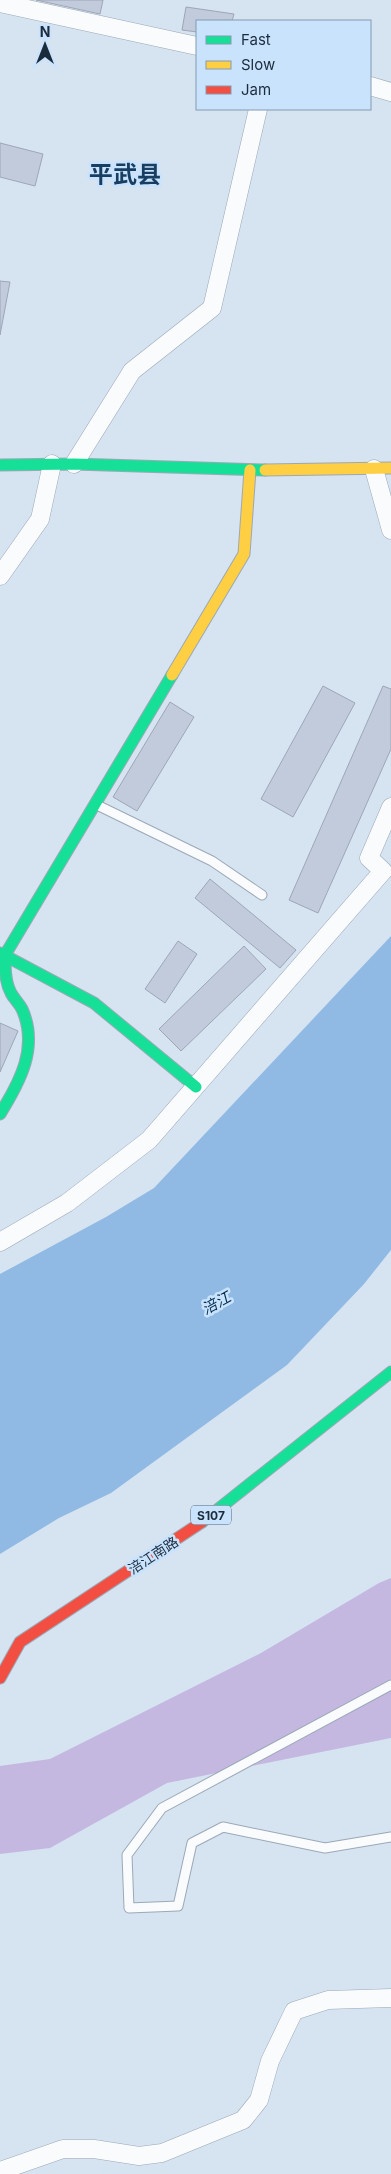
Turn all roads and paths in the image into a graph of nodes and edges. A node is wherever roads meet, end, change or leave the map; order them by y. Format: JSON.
{"nodes":[{"id":1,"x":0,"y":3,"type":"edge"},
{"id":2,"x":196,"y":46,"type":"edge"},
{"id":3,"x":371,"y":86,"type":"edge"},
{"id":4,"x":391,"y":92,"type":"edge"},
{"id":5,"x":258,"y":110,"type":"edge"},
{"id":6,"x":52,"y":464,"type":"junction"},
{"id":7,"x":74,"y":464,"type":"junction"},
{"id":8,"x":0,"y":465,"type":"edge"},
{"id":9,"x":383,"y":469,"type":"edge"},
{"id":10,"x":250,"y":470,"type":"junction"},
{"id":11,"x":391,"y":530,"type":"edge"},
{"id":12,"x":0,"y":576,"type":"edge"},
{"id":13,"x":95,"y":804,"type":"junction"},
{"id":14,"x":391,"y":807,"type":"edge"},
{"id":15,"x":387,"y":867,"type":"edge"},
{"id":16,"x":262,"y":896,"type":"dead end"},
{"id":17,"x":2,"y":954,"type":"edge"},
{"id":18,"x":196,"y":1087,"type":"junction"},
{"id":19,"x":0,"y":1114,"type":"edge"},
{"id":20,"x":0,"y":1242,"type":"edge"},
{"id":21,"x":391,"y":1372,"type":"edge"},
{"id":22,"x":20,"y":1642,"type":"junction"},
{"id":23,"x":7,"y":1646,"type":"dead end"},
{"id":24,"x":0,"y":1678,"type":"edge"},
{"id":25,"x":391,"y":1685,"type":"edge"},
{"id":26,"x":391,"y":1837,"type":"edge"},
{"id":27,"x":391,"y":1998,"type":"edge"},
{"id":28,"x":0,"y":2171,"type":"edge"}],
"edges":[{"from":1,"to":2,"type":"street"},
{"from":3,"to":4,"type":"street"},
{"from":5,"to":7,"type":"street"},
{"from":6,"to":7,"type":"street"},
{"from":6,"to":8,"type":"street"},
{"from":6,"to":12,"type":"street"},
{"from":7,"to":10,"type":"street"},
{"from":9,"to":10,"type":"street"},
{"from":9,"to":11,"type":"street"},
{"from":10,"to":13,"type":"street"},
{"from":13,"to":16,"type":"lane"},
{"from":13,"to":17,"type":"street"},
{"from":14,"to":15,"type":"street"},
{"from":15,"to":18,"type":"street"},
{"from":17,"to":18,"type":"street"},
{"from":17,"to":19,"type":"street"},
{"from":18,"to":20,"type":"street"},
{"from":21,"to":22,"type":"street","name":"涪江南路","number":"S107"},
{"from":22,"to":23,"type":"street","name":"涪江南路"},
{"from":22,"to":24,"type":"street","number":"S107"},
{"from":25,"to":26,"type":"lane"},
{"from":27,"to":28,"type":"street"}]}
